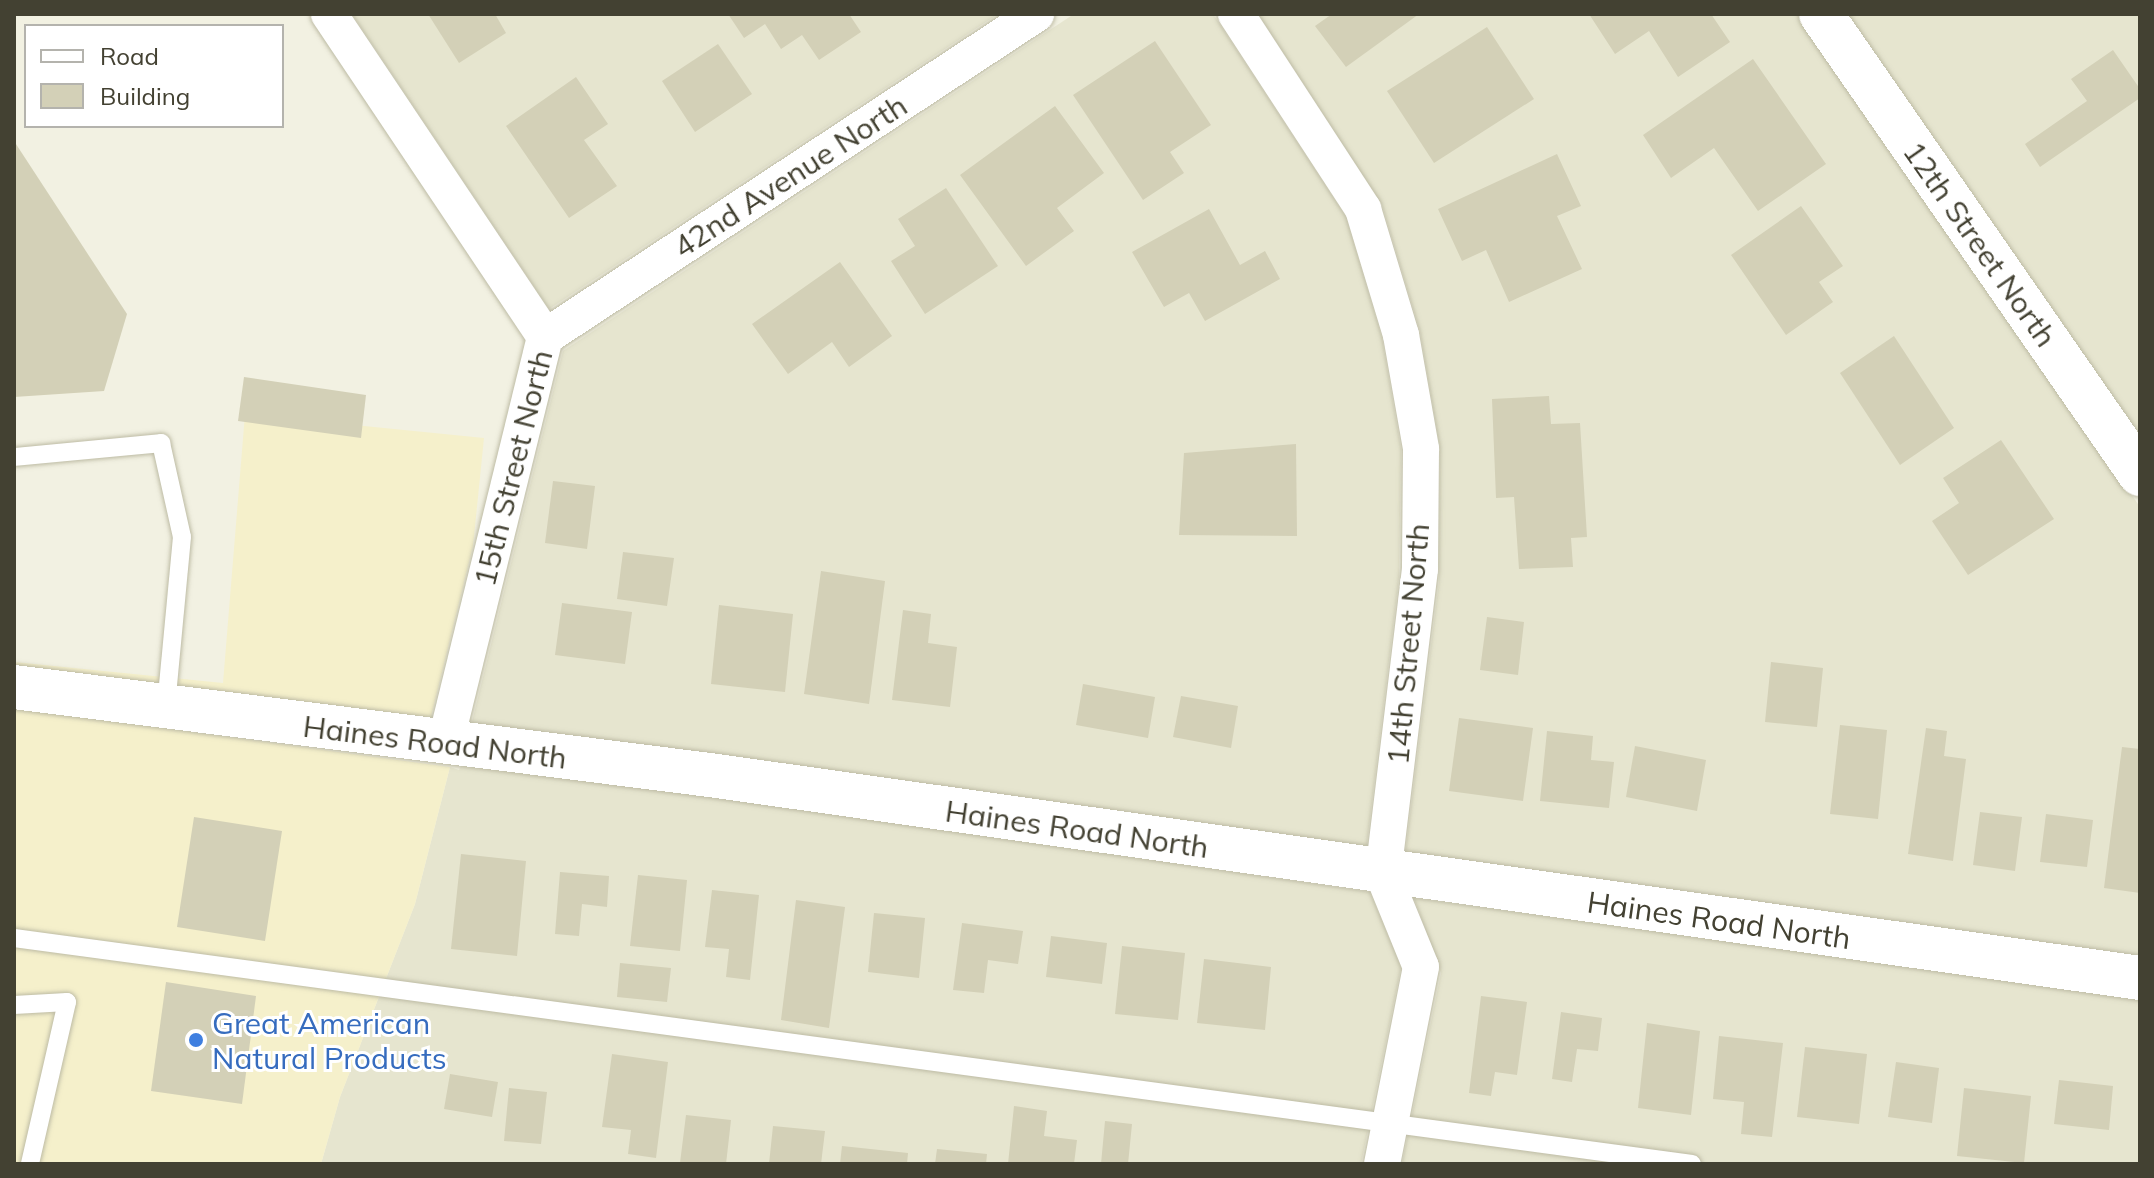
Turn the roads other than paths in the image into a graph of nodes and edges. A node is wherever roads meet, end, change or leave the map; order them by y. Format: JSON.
{"nodes":[{"id":1,"x":329,"y":14,"type":"edge"},
{"id":2,"x":1036,"y":14,"type":"edge"},
{"id":3,"x":1236,"y":14,"type":"edge"},
{"id":4,"x":1821,"y":14,"type":"edge"},
{"id":5,"x":545,"y":337,"type":"junction"},
{"id":6,"x":14,"y":457,"type":"edge"},
{"id":7,"x":2140,"y":474,"type":"edge"},
{"id":8,"x":14,"y":687,"type":"edge"},
{"id":9,"x":166,"y":707,"type":"junction"},
{"id":10,"x":445,"y":744,"type":"junction"},
{"id":11,"x":1383,"y":874,"type":"junction"},
{"id":12,"x":14,"y":938,"type":"edge"},
{"id":13,"x":2140,"y":978,"type":"edge"},
{"id":14,"x":14,"y":1005,"type":"edge"},
{"id":15,"x":1390,"y":1123,"type":"junction"},
{"id":16,"x":30,"y":1164,"type":"edge"},
{"id":17,"x":1382,"y":1164,"type":"edge"},
{"id":18,"x":1692,"y":1164,"type":"edge"}],
"edges":[{"from":1,"to":5,"type":"street","name":"15th Street North"},
{"from":2,"to":5,"type":"street","name":"42nd Avenue North"},
{"from":3,"to":11,"type":"street","name":"14th Street North"},
{"from":4,"to":7,"type":"street","name":"12th Street North"},
{"from":5,"to":10,"type":"street","name":"15th Street North"},
{"from":6,"to":9,"type":"lane"},
{"from":8,"to":9,"type":"street","name":"Haines Road North"},
{"from":9,"to":10,"type":"street","name":"Haines Road North"},
{"from":10,"to":11,"type":"street","name":"Haines Road North"},
{"from":11,"to":13,"type":"street","name":"Haines Road North"},
{"from":11,"to":15,"type":"street","name":"14th Street North"},
{"from":12,"to":15,"type":"lane"},
{"from":14,"to":16,"type":"lane"},
{"from":15,"to":17,"type":"street","name":"14th Street North"},
{"from":15,"to":18,"type":"lane"}]}
